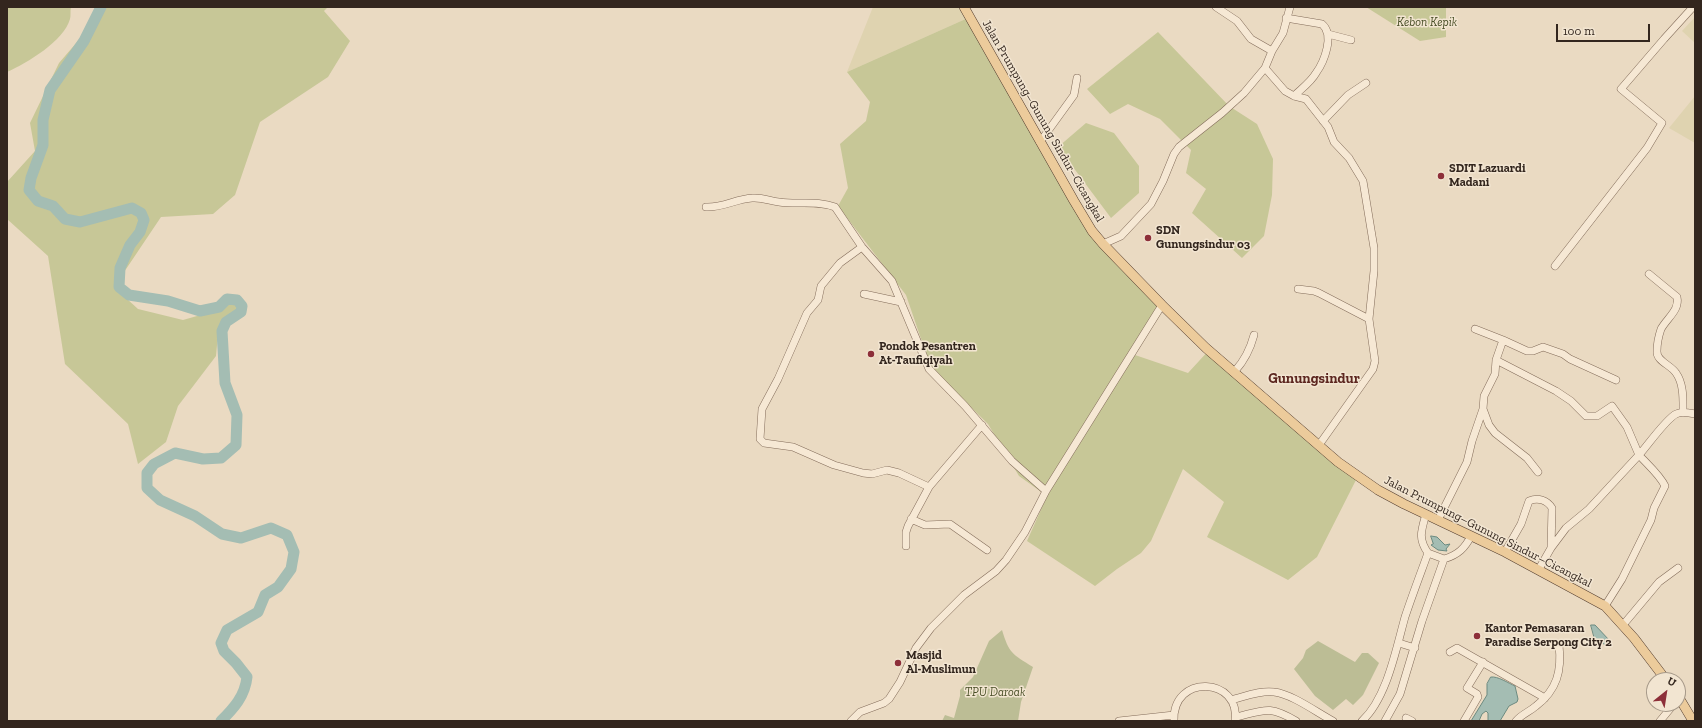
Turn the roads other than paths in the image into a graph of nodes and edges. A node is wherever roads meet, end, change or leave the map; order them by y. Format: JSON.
{"nodes":[{"id":1,"x":964,"y":7,"type":"edge"},
{"id":2,"x":1216,"y":7,"type":"edge"},
{"id":3,"x":1290,"y":7,"type":"edge"},
{"id":4,"x":1693,"y":7,"type":"edge"},
{"id":5,"x":1286,"y":18,"type":"junction"},
{"id":6,"x":1328,"y":34,"type":"junction"},
{"id":7,"x":1351,"y":40,"type":"dead end"},
{"id":8,"x":1272,"y":51,"type":"junction"},
{"id":9,"x":1265,"y":68,"type":"junction"},
{"id":10,"x":1078,"y":78,"type":"dead end"},
{"id":11,"x":1366,"y":83,"type":"dead end"},
{"id":12,"x":1294,"y":96,"type":"junction"},
{"id":13,"x":1324,"y":121,"type":"junction"},
{"id":14,"x":1040,"y":142,"type":"junction"},
{"id":15,"x":706,"y":207,"type":"dead end"},
{"id":16,"x":1103,"y":244,"type":"junction"},
{"id":17,"x":862,"y":247,"type":"junction"},
{"id":18,"x":1555,"y":266,"type":"dead end"},
{"id":19,"x":1649,"y":274,"type":"dead end"},
{"id":20,"x":1298,"y":289,"type":"dead end"},
{"id":21,"x":864,"y":294,"type":"dead end"},
{"id":22,"x":901,"y":302,"type":"junction"},
{"id":23,"x":1162,"y":305,"type":"junction"},
{"id":24,"x":1369,"y":319,"type":"junction"},
{"id":25,"x":1475,"y":329,"type":"dead end"},
{"id":26,"x":1254,"y":335,"type":"dead end"},
{"id":27,"x":1503,"y":340,"type":"junction"},
{"id":28,"x":1496,"y":360,"type":"junction"},
{"id":29,"x":1235,"y":371,"type":"junction"},
{"id":30,"x":1616,"y":380,"type":"dead end"},
{"id":31,"x":1483,"y":409,"type":"junction"},
{"id":32,"x":1683,"y":412,"type":"junction"},
{"id":33,"x":1695,"y":414,"type":"edge"},
{"id":34,"x":982,"y":425,"type":"junction"},
{"id":35,"x":1319,"y":445,"type":"junction"},
{"id":36,"x":1639,"y":455,"type":"junction"},
{"id":37,"x":1538,"y":472,"type":"dead end"},
{"id":38,"x":929,"y":487,"type":"junction"},
{"id":39,"x":1046,"y":491,"type":"junction"},
{"id":40,"x":1426,"y":514,"type":"junction"},
{"id":41,"x":911,"y":520,"type":"junction"},
{"id":42,"x":1438,"y":520,"type":"junction"},
{"id":43,"x":1471,"y":536,"type":"junction"},
{"id":44,"x":906,"y":546,"type":"dead end"},
{"id":45,"x":1551,"y":548,"type":"junction"},
{"id":46,"x":987,"y":550,"type":"dead end"},
{"id":47,"x":1505,"y":552,"type":"junction"},
{"id":48,"x":1428,"y":554,"type":"junction"},
{"id":49,"x":1444,"y":559,"type":"junction"},
{"id":50,"x":1678,"y":568,"type":"dead end"},
{"id":51,"x":1539,"y":569,"type":"junction"},
{"id":52,"x":1605,"y":606,"type":"junction"},
{"id":53,"x":1623,"y":625,"type":"junction"},
{"id":54,"x":1399,"y":643,"type":"junction"},
{"id":55,"x":1559,"y":645,"type":"dead end"},
{"id":56,"x":1415,"y":648,"type":"junction"},
{"id":57,"x":1450,"y":652,"type":"dead end"},
{"id":58,"x":1483,"y":662,"type":"junction"},
{"id":59,"x":1660,"y":672,"type":"edge"},
{"id":60,"x":1545,"y":698,"type":"junction"},
{"id":61,"x":1231,"y":700,"type":"junction"},
{"id":62,"x":1686,"y":711,"type":"edge"},
{"id":63,"x":1667,"y":712,"type":"edge"},
{"id":64,"x":1174,"y":718,"type":"edge"},
{"id":65,"x":1236,"y":719,"type":"edge"},
{"id":66,"x":851,"y":721,"type":"edge"},
{"id":67,"x":1119,"y":721,"type":"edge"},
{"id":68,"x":1296,"y":721,"type":"edge"},
{"id":69,"x":1333,"y":721,"type":"edge"},
{"id":70,"x":1362,"y":721,"type":"edge"},
{"id":71,"x":1385,"y":721,"type":"edge"},
{"id":72,"x":1464,"y":721,"type":"edge"},
{"id":73,"x":1516,"y":721,"type":"edge"},
{"id":74,"x":1660,"y":721,"type":"edge"},
{"id":75,"x":1693,"y":721,"type":"edge"}],
"edges":[{"from":1,"to":14,"type":"main road","name":"Jalan Prumpung–Gunung Sindur–Cicangkal"},
{"from":2,"to":8,"type":"street"},
{"from":3,"to":5,"type":"street"},
{"from":4,"to":18,"type":"street"},
{"from":5,"to":6,"type":"street"},
{"from":5,"to":8,"type":"street"},
{"from":6,"to":7,"type":"street"},
{"from":6,"to":12,"type":"street"},
{"from":8,"to":9,"type":"street"},
{"from":9,"to":12,"type":"street"},
{"from":9,"to":16,"type":"street"},
{"from":10,"to":14,"type":"street"},
{"from":11,"to":13,"type":"street"},
{"from":12,"to":13,"type":"street"},
{"from":13,"to":24,"type":"street"},
{"from":14,"to":16,"type":"main road","name":"Jalan Prumpung–Gunung Sindur–Cicangkal"},
{"from":15,"to":17,"type":"street"},
{"from":16,"to":23,"type":"main road","name":"Jalan Prumpung–Gunung Sindur–Cicangkal"},
{"from":17,"to":22,"type":"street"},
{"from":17,"to":38,"type":"street"},
{"from":19,"to":32,"type":"street"},
{"from":20,"to":24,"type":"street"},
{"from":21,"to":22,"type":"street"},
{"from":22,"to":34,"type":"street"},
{"from":23,"to":29,"type":"main road","name":"Jalan Prumpung–Gunung Sindur–Cicangkal"},
{"from":23,"to":39,"type":"street"},
{"from":24,"to":35,"type":"street"},
{"from":25,"to":27,"type":"street"},
{"from":26,"to":29,"type":"street"},
{"from":27,"to":28,"type":"street"},
{"from":27,"to":30,"type":"street"},
{"from":28,"to":31,"type":"street"},
{"from":28,"to":36,"type":"street"},
{"from":29,"to":35,"type":"main road","name":"Jalan Prumpung–Gunung Sindur–Cicangkal"},
{"from":31,"to":37,"type":"street"},
{"from":31,"to":42,"type":"street"},
{"from":32,"to":33,"type":"street"},
{"from":32,"to":36,"type":"street"},
{"from":34,"to":38,"type":"street"},
{"from":34,"to":39,"type":"street"},
{"from":35,"to":40,"type":"main road","name":"Jalan Prumpung–Gunung Sindur–Cicangkal"},
{"from":36,"to":45,"type":"street"},
{"from":36,"to":52,"type":"street"},
{"from":38,"to":41,"type":"street"},
{"from":39,"to":66,"type":"street"},
{"from":40,"to":42,"type":"main road","name":"Jalan Prumpung–Gunung Sindur–Cicangkal"},
{"from":40,"to":48,"type":"street"},
{"from":41,"to":44,"type":"street"},
{"from":41,"to":46,"type":"street"},
{"from":42,"to":43,"type":"main road","name":"Jalan Prumpung–Gunung Sindur–Cicangkal"},
{"from":43,"to":47,"type":"main road","name":"Jalan Prumpung–Gunung Sindur–Cicangkal"},
{"from":43,"to":49,"type":"street"},
{"from":45,"to":47,"type":"street"},
{"from":45,"to":51,"type":"street"},
{"from":47,"to":51,"type":"main road","name":"Jalan Prumpung–Gunung Sindur–Cicangkal"},
{"from":48,"to":49,"type":"street"},
{"from":48,"to":54,"type":"street"},
{"from":49,"to":56,"type":"street"},
{"from":50,"to":53,"type":"street"},
{"from":51,"to":52,"type":"main road","name":"Jalan Prumpung–Gunung Sindur–Cicangkal"},
{"from":52,"to":53,"type":"main road","name":"Jalan Prumpung–Gunung Sindur–Cicangkal"},
{"from":53,"to":59,"type":"main road","name":"Jalan Prumpung–Gunung Sindur–Cicangkal"},
{"from":54,"to":56,"type":"street"},
{"from":54,"to":70,"type":"street"},
{"from":55,"to":60,"type":"street"},
{"from":56,"to":71,"type":"street"},
{"from":57,"to":58,"type":"street"},
{"from":58,"to":60,"type":"street"},
{"from":58,"to":72,"type":"street"},
{"from":60,"to":73,"type":"street"},
{"from":61,"to":64,"type":"street"},
{"from":61,"to":65,"type":"street"},
{"from":61,"to":69,"type":"street"},
{"from":62,"to":75,"type":"main road"},
{"from":63,"to":74,"type":"street"},
{"from":64,"to":67,"type":"street"},
{"from":65,"to":68,"type":"street"}]}
